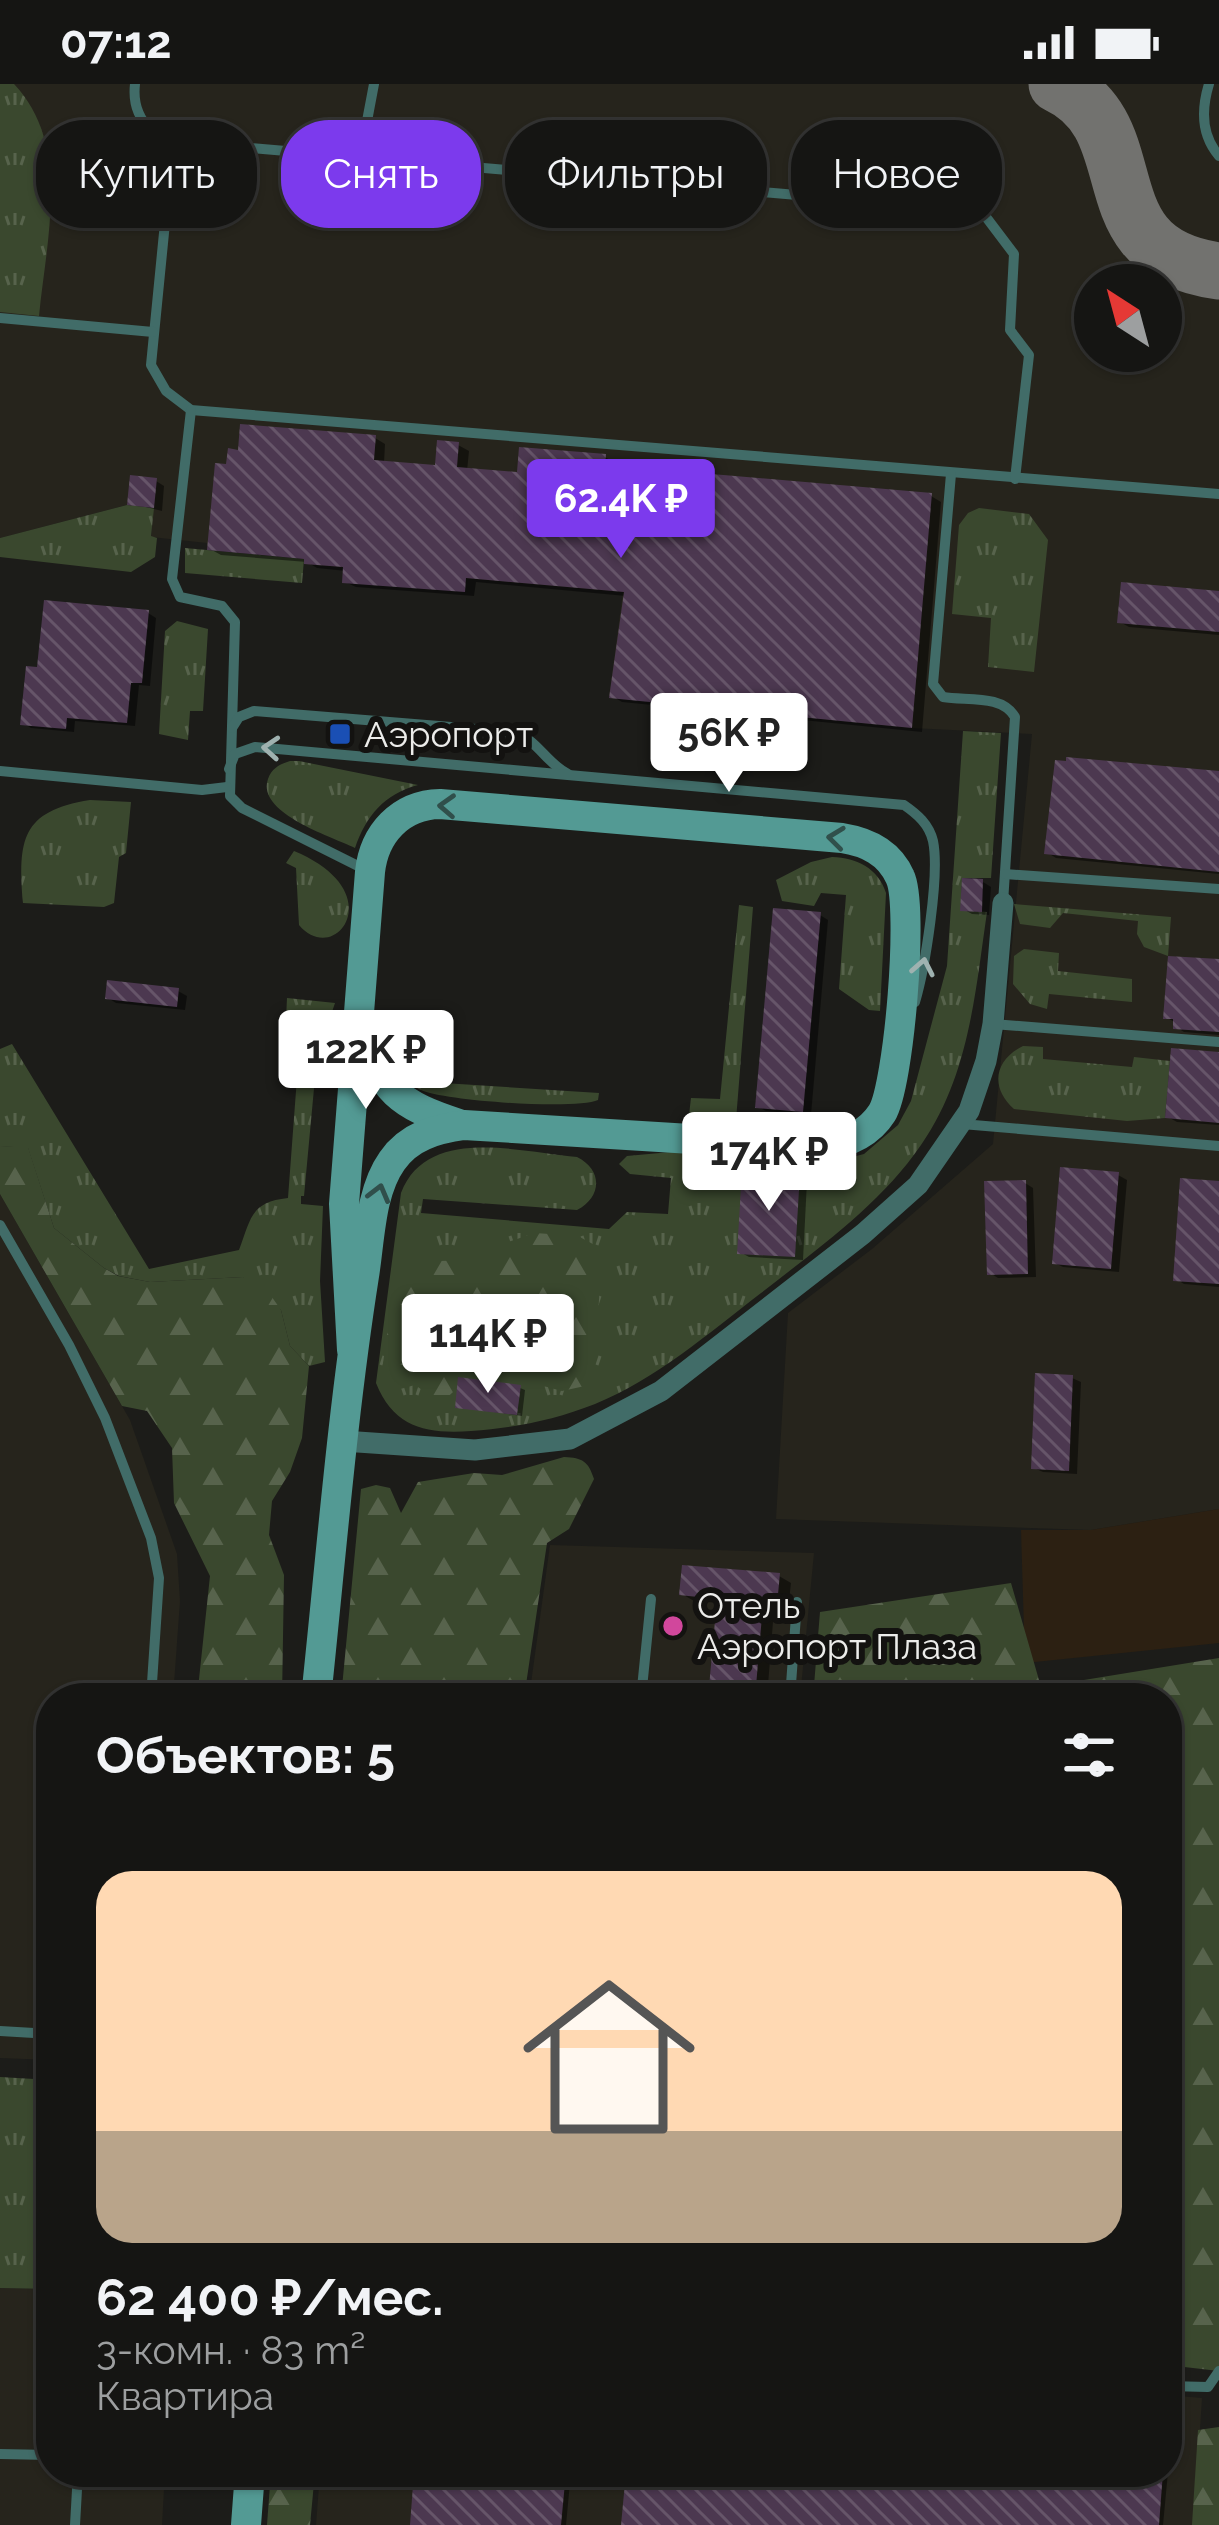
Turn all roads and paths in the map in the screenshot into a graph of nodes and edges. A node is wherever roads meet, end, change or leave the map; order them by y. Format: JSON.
{"nodes":[{"id":1,"x":135,"y":84,"type":"edge"},
{"id":2,"x":374,"y":84,"type":"edge"},
{"id":3,"x":1209,"y":84,"type":"edge"},
{"id":4,"x":141,"y":120,"type":"edge"},
{"id":5,"x":367,"y":120,"type":"edge"},
{"id":6,"x":1219,"y":156,"type":"edge"},
{"id":7,"x":481,"y":168,"type":"edge"},
{"id":8,"x":164,"y":228,"type":"edge"},
{"id":9,"x":0,"y":318,"type":"edge"},
{"id":10,"x":153,"y":332,"type":"junction"},
{"id":11,"x":191,"y":410,"type":"junction"},
{"id":12,"x":951,"y":474,"type":"junction"},
{"id":13,"x":1016,"y":479,"type":"junction"},
{"id":14,"x":1219,"y":494,"type":"edge"},
{"id":15,"x":230,"y":731,"type":"junction"},
{"id":16,"x":229,"y":769,"type":"junction"},
{"id":17,"x":0,"y":771,"type":"edge"},
{"id":18,"x":577,"y":776,"type":"junction"},
{"id":19,"x":227,"y":787,"type":"junction"},
{"id":20,"x":370,"y":872,"type":"junction"},
{"id":21,"x":1005,"y":874,"type":"junction"},
{"id":22,"x":1219,"y":889,"type":"edge"},
{"id":23,"x":1003,"y":903,"type":"joint"},
{"id":24,"x":359,"y":1013,"type":"junction"},
{"id":25,"x":993,"y":1024,"type":"junction"},
{"id":26,"x":1219,"y":1042,"type":"edge"},
{"id":27,"x":893,"y":1080,"type":"junction"},
{"id":28,"x":962,"y":1124,"type":"junction"},
{"id":29,"x":464,"y":1125,"type":"junction"},
{"id":30,"x":1219,"y":1146,"type":"edge"},
{"id":31,"x":0,"y":1225,"type":"edge"},
{"id":32,"x":352,"y":1350,"type":"junction"},
{"id":33,"x":343,"y":1441,"type":"junction"},
{"id":34,"x":651,"y":1599,"type":"dead end"},
{"id":35,"x":797,"y":1602,"type":"dead end"},
{"id":36,"x":152,"y":1683,"type":"edge"},
{"id":37,"x":318,"y":1683,"type":"edge"},
{"id":38,"x":643,"y":1683,"type":"edge"},
{"id":39,"x":791,"y":1683,"type":"edge"},
{"id":40,"x":0,"y":2032,"type":"edge"},
{"id":41,"x":36,"y":2033,"type":"edge"},
{"id":42,"x":1219,"y":2372,"type":"edge"},
{"id":43,"x":1182,"y":2386,"type":"edge"},
{"id":44,"x":0,"y":2454,"type":"edge"},
{"id":45,"x":36,"y":2455,"type":"edge"},
{"id":46,"x":77,"y":2487,"type":"edge"},
{"id":47,"x":249,"y":2487,"type":"edge"},
{"id":48,"x":75,"y":2525,"type":"edge"},
{"id":49,"x":246,"y":2525,"type":"edge"}],
"edges":[{"from":1,"to":4,"type":"lane"},
{"from":2,"to":5,"type":"lane"},
{"from":3,"to":6,"type":"lane"},
{"from":7,"to":13,"type":"lane"},
{"from":8,"to":10,"type":"lane"},
{"from":9,"to":10,"type":"lane"},
{"from":10,"to":11,"type":"lane"},
{"from":11,"to":12,"type":"lane"},
{"from":11,"to":15,"type":"lane"},
{"from":12,"to":13,"type":"lane"},
{"from":12,"to":21,"type":"lane"},
{"from":13,"to":14,"type":"lane"},
{"from":15,"to":16,"type":"lane"},
{"from":15,"to":18,"type":"lane"},
{"from":18,"to":16,"type":"lane","one_way":true},
{"from":16,"to":19,"type":"lane"},
{"from":17,"to":19,"type":"lane"},
{"from":27,"to":18,"type":"lane","one_way":true},
{"from":19,"to":20,"type":"lane"},
{"from":20,"to":24,"type":"main road"},
{"from":27,"to":20,"type":"main road","one_way":true},
{"from":21,"to":22,"type":"lane"},
{"from":21,"to":23,"type":"lane"},
{"from":23,"to":25,"type":"street"},
{"from":24,"to":29,"type":"main road"},
{"from":24,"to":32,"type":"main road"},
{"from":25,"to":26,"type":"lane"},
{"from":25,"to":28,"type":"street"},
{"from":27,"to":29,"type":"main road"},
{"from":28,"to":30,"type":"lane"},
{"from":28,"to":33,"type":"street"},
{"from":32,"to":29,"type":"main road","one_way":true},
{"from":31,"to":36,"type":"lane"},
{"from":32,"to":33,"type":"main road"},
{"from":33,"to":37,"type":"main road"},
{"from":34,"to":38,"type":"lane"},
{"from":35,"to":39,"type":"lane"},
{"from":40,"to":41,"type":"lane"},
{"from":42,"to":43,"type":"lane"},
{"from":44,"to":45,"type":"lane"},
{"from":46,"to":48,"type":"lane"},
{"from":47,"to":49,"type":"main road"}]}
